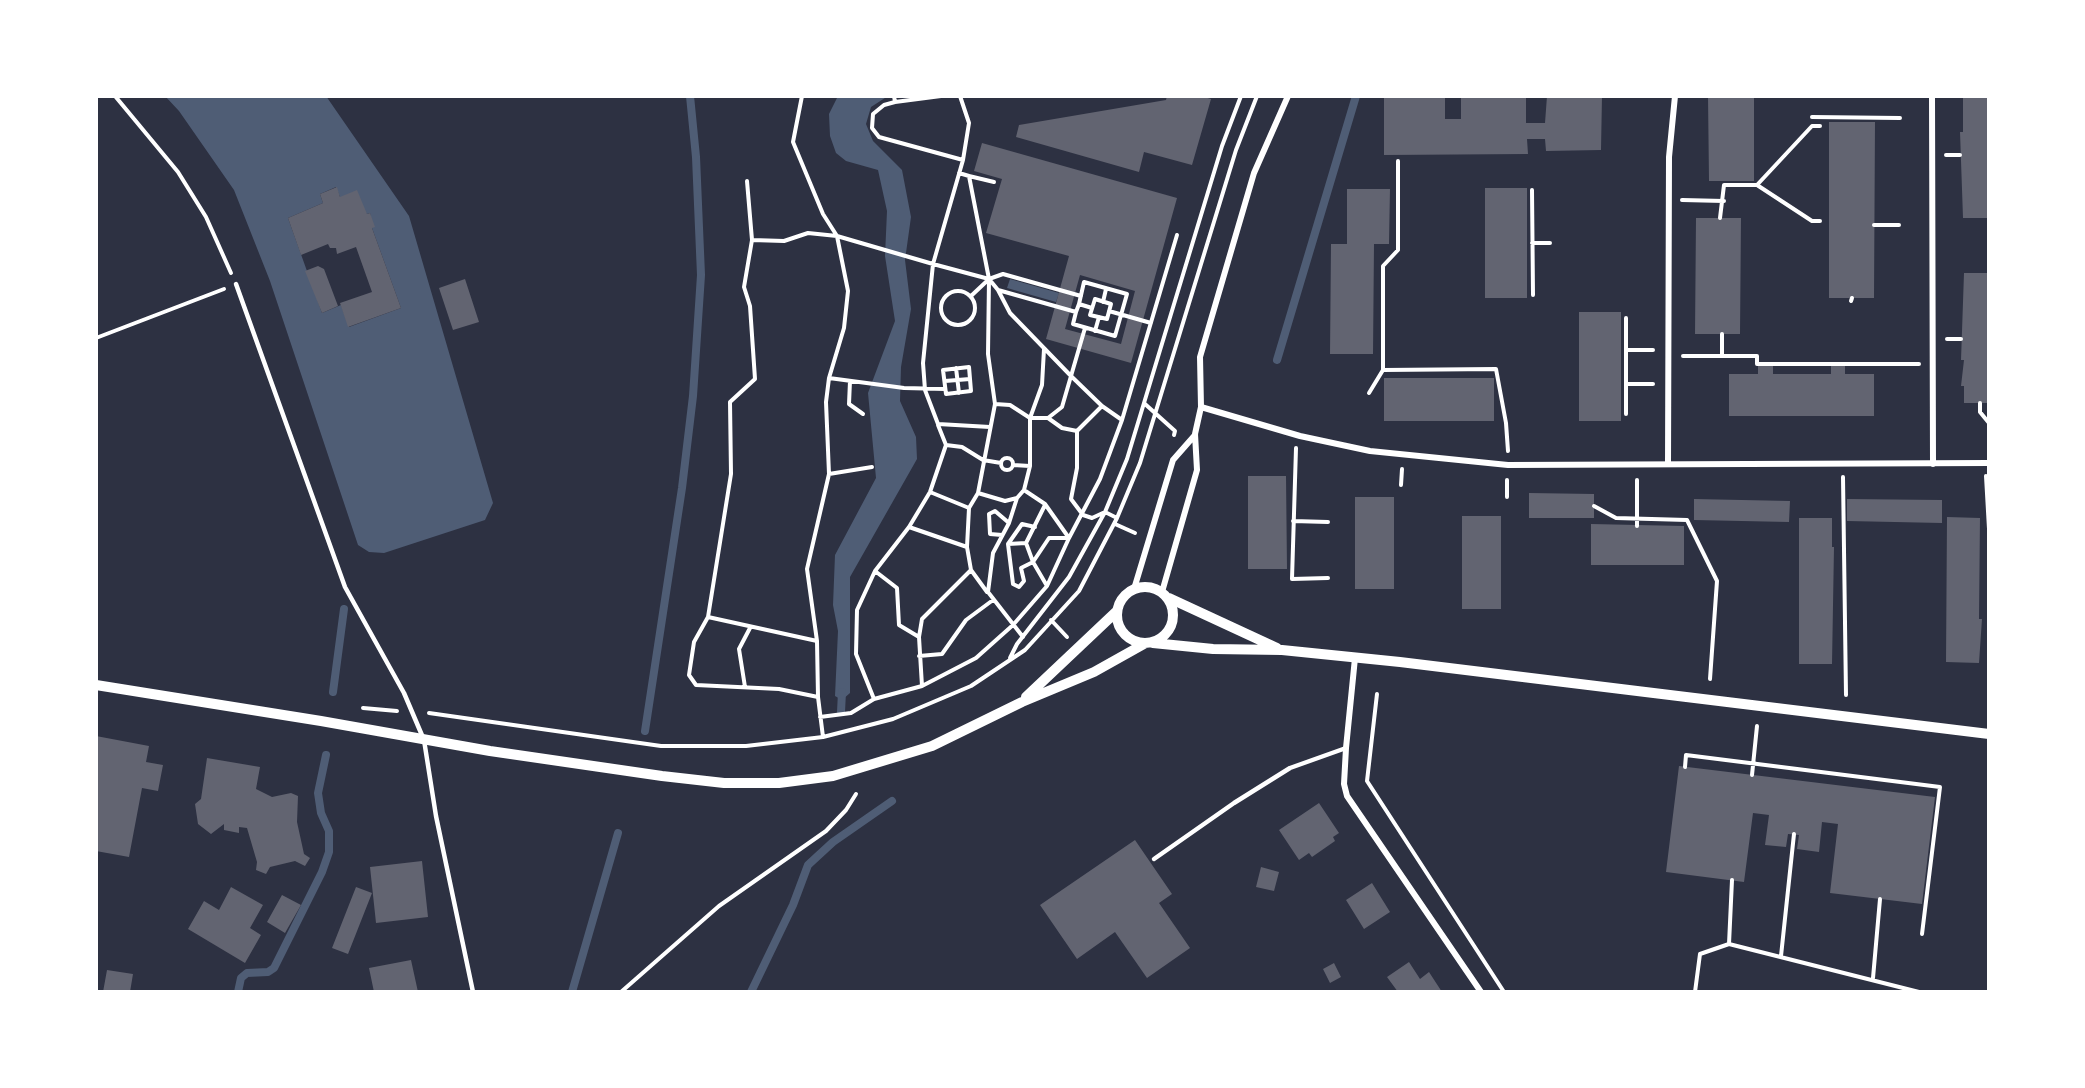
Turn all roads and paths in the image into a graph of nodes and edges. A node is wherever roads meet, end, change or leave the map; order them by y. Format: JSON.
{"nodes":[{"id":1,"x":115,"y":96,"type":"edge"},
{"id":2,"x":802,"y":96,"type":"edge"},
{"id":3,"x":894,"y":96,"type":"edge"},
{"id":4,"x":941,"y":96,"type":"edge"},
{"id":5,"x":960,"y":96,"type":"edge"},
{"id":6,"x":1241,"y":96,"type":"edge"},
{"id":7,"x":1257,"y":96,"type":"edge"},
{"id":8,"x":1288,"y":96,"type":"edge"},
{"id":9,"x":1675,"y":96,"type":"edge"},
{"id":10,"x":1932,"y":96,"type":"edge"},
{"id":11,"x":895,"y":102,"type":"junction"},
{"id":12,"x":1812,"y":117,"type":"dead end"},
{"id":13,"x":1900,"y":118,"type":"dead end"},
{"id":14,"x":1820,"y":126,"type":"dead end"},
{"id":15,"x":1947,"y":155,"type":"dead end"},
{"id":16,"x":1960,"y":155,"type":"dead end"},
{"id":17,"x":963,"y":160,"type":"junction"},
{"id":18,"x":1398,"y":161,"type":"dead end"},
{"id":19,"x":959,"y":173,"type":"junction"},
{"id":20,"x":969,"y":176,"type":"junction"},
{"id":21,"x":747,"y":181,"type":"dead end"},
{"id":22,"x":994,"y":182,"type":"dead end"},
{"id":23,"x":1757,"y":185,"type":"junction"},
{"id":24,"x":1532,"y":190,"type":"dead end"},
{"id":25,"x":1682,"y":200,"type":"dead end"},
{"id":26,"x":1724,"y":201,"type":"junction"},
{"id":27,"x":1720,"y":218,"type":"dead end"},
{"id":28,"x":1820,"y":221,"type":"dead end"},
{"id":29,"x":1874,"y":225,"type":"dead end"},
{"id":30,"x":1899,"y":225,"type":"dead end"},
{"id":31,"x":1177,"y":235,"type":"dead end"},
{"id":32,"x":837,"y":236,"type":"junction"},
{"id":33,"x":752,"y":240,"type":"junction"},
{"id":34,"x":1532,"y":243,"type":"junction"},
{"id":35,"x":1550,"y":243,"type":"dead end"},
{"id":36,"x":933,"y":264,"type":"junction"},
{"id":37,"x":989,"y":279,"type":"junction"},
{"id":38,"x":236,"y":284,"type":"junction"},
{"id":39,"x":1106,"y":289,"type":"junction"},
{"id":40,"x":998,"y":290,"type":"junction"},
{"id":41,"x":1533,"y":295,"type":"dead end"},
{"id":42,"x":971,"y":296,"type":"junction"},
{"id":43,"x":1081,"y":296,"type":"junction"},
{"id":44,"x":1103,"y":302,"type":"junction"},
{"id":45,"x":1078,"y":304,"type":"junction"},
{"id":46,"x":1092,"y":308,"type":"junction"},
{"id":47,"x":1109,"y":311,"type":"junction"},
{"id":48,"x":1076,"y":312,"type":"junction"},
{"id":49,"x":1121,"y":315,"type":"junction"},
{"id":50,"x":1099,"y":317,"type":"junction"},
{"id":51,"x":1626,"y":318,"type":"dead end"},
{"id":52,"x":1150,"y":323,"type":"junction"},
{"id":53,"x":1085,"y":328,"type":"junction"},
{"id":54,"x":1095,"y":331,"type":"junction"},
{"id":55,"x":1722,"y":334,"type":"dead end"},
{"id":56,"x":96,"y":338,"type":"edge"},
{"id":57,"x":1947,"y":339,"type":"dead end"},
{"id":58,"x":1961,"y":339,"type":"dead end"},
{"id":59,"x":1044,"y":349,"type":"junction"},
{"id":60,"x":1626,"y":350,"type":"junction"},
{"id":61,"x":1654,"y":350,"type":"dead end"},
{"id":62,"x":1682,"y":356,"type":"dead end"},
{"id":63,"x":1722,"y":356,"type":"junction"},
{"id":64,"x":1918,"y":364,"type":"dead end"},
{"id":65,"x":956,"y":368,"type":"junction"},
{"id":66,"x":1383,"y":370,"type":"junction"},
{"id":67,"x":1071,"y":376,"type":"junction"},
{"id":68,"x":829,"y":378,"type":"junction"},
{"id":69,"x":970,"y":379,"type":"junction"},
{"id":70,"x":957,"y":380,"type":"junction"},
{"id":71,"x":849,"y":381,"type":"junction"},
{"id":72,"x":945,"y":381,"type":"junction"},
{"id":73,"x":1626,"y":384,"type":"junction"},
{"id":74,"x":1654,"y":384,"type":"dead end"},
{"id":75,"x":945,"y":389,"type":"junction"},
{"id":76,"x":925,"y":390,"type":"junction"},
{"id":77,"x":959,"y":393,"type":"junction"},
{"id":78,"x":1368,"y":393,"type":"dead end"},
{"id":79,"x":1980,"y":403,"type":"dead end"},
{"id":80,"x":995,"y":404,"type":"junction"},
{"id":81,"x":1102,"y":406,"type":"junction"},
{"id":82,"x":1201,"y":407,"type":"junction"},
{"id":83,"x":863,"y":414,"type":"dead end"},
{"id":84,"x":1626,"y":414,"type":"dead end"},
{"id":85,"x":1030,"y":418,"type":"junction"},
{"id":86,"x":1048,"y":418,"type":"junction"},
{"id":87,"x":1122,"y":420,"type":"junction"},
{"id":88,"x":1989,"y":423,"type":"edge"},
{"id":89,"x":938,"y":424,"type":"junction"},
{"id":90,"x":990,"y":427,"type":"junction"},
{"id":91,"x":1077,"y":431,"type":"junction"},
{"id":92,"x":1195,"y":435,"type":"junction"},
{"id":93,"x":1300,"y":436,"type":"junction"},
{"id":94,"x":946,"y":445,"type":"junction"},
{"id":95,"x":983,"y":460,"type":"junction"},
{"id":96,"x":1001,"y":463,"type":"junction"},
{"id":97,"x":1989,"y":463,"type":"edge"},
{"id":98,"x":1668,"y":464,"type":"junction"},
{"id":99,"x":1933,"y":464,"type":"junction"},
{"id":100,"x":1013,"y":465,"type":"junction"},
{"id":101,"x":1508,"y":465,"type":"junction"},
{"id":102,"x":872,"y":466,"type":"dead end"},
{"id":103,"x":1030,"y":466,"type":"junction"},
{"id":104,"x":829,"y":474,"type":"junction"},
{"id":105,"x":1986,"y":475,"type":"dead end"},
{"id":106,"x":1844,"y":477,"type":"dead end"},
{"id":107,"x":1637,"y":479,"type":"dead end"},
{"id":108,"x":1024,"y":490,"type":"junction"},
{"id":109,"x":930,"y":492,"type":"junction"},
{"id":110,"x":978,"y":493,"type":"junction"},
{"id":111,"x":1017,"y":498,"type":"junction"},
{"id":112,"x":1045,"y":504,"type":"junction"},
{"id":113,"x":1594,"y":506,"type":"dead end"},
{"id":114,"x":969,"y":508,"type":"junction"},
{"id":115,"x":1105,"y":512,"type":"junction"},
{"id":116,"x":1083,"y":515,"type":"junction"},
{"id":117,"x":1117,"y":518,"type":"junction"},
{"id":118,"x":1637,"y":518,"type":"junction"},
{"id":119,"x":1293,"y":521,"type":"junction"},
{"id":120,"x":1328,"y":522,"type":"dead end"},
{"id":121,"x":1009,"y":523,"type":"junction"},
{"id":122,"x":909,"y":526,"type":"junction"},
{"id":123,"x":1637,"y":526,"type":"dead end"},
{"id":124,"x":1035,"y":527,"type":"junction"},
{"id":125,"x":1989,"y":529,"type":"edge"},
{"id":126,"x":1002,"y":535,"type":"junction"},
{"id":127,"x":1069,"y":538,"type":"junction"},
{"id":128,"x":1026,"y":543,"type":"junction"},
{"id":129,"x":1008,"y":544,"type":"junction"},
{"id":130,"x":967,"y":548,"type":"junction"},
{"id":131,"x":1033,"y":562,"type":"junction"},
{"id":132,"x":875,"y":570,"type":"junction"},
{"id":133,"x":971,"y":570,"type":"junction"},
{"id":134,"x":1328,"y":578,"type":"dead end"},
{"id":135,"x":1047,"y":586,"type":"junction"},
{"id":136,"x":1134,"y":589,"type":"junction"},
{"id":137,"x":988,"y":592,"type":"junction"},
{"id":138,"x":1165,"y":595,"type":"junction"},
{"id":139,"x":993,"y":600,"type":"junction"},
{"id":140,"x":1117,"y":611,"type":"junction"},
{"id":141,"x":708,"y":616,"type":"junction"},
{"id":142,"x":1013,"y":625,"type":"junction"},
{"id":143,"x":750,"y":628,"type":"junction"},
{"id":144,"x":919,"y":637,"type":"junction"},
{"id":145,"x":1023,"y":637,"type":"junction"},
{"id":146,"x":817,"y":641,"type":"junction"},
{"id":147,"x":1148,"y":643,"type":"junction"},
{"id":148,"x":1282,"y":650,"type":"junction"},
{"id":149,"x":919,"y":656,"type":"junction"},
{"id":150,"x":1009,"y":658,"type":"junction"},
{"id":151,"x":1356,"y":658,"type":"junction"},
{"id":152,"x":1710,"y":679,"type":"dead end"},
{"id":153,"x":96,"y":685,"type":"edge"},
{"id":154,"x":922,"y":686,"type":"junction"},
{"id":155,"x":745,"y":687,"type":"junction"},
{"id":156,"x":1377,"y":694,"type":"dead end"},
{"id":157,"x":1846,"y":695,"type":"dead end"},
{"id":158,"x":818,"y":698,"type":"junction"},
{"id":159,"x":874,"y":699,"type":"junction"},
{"id":160,"x":1022,"y":702,"type":"junction"},
{"id":161,"x":354,"y":708,"type":"dead end"},
{"id":162,"x":413,"y":712,"type":"junction"},
{"id":163,"x":820,"y":717,"type":"junction"},
{"id":164,"x":1757,"y":726,"type":"dead end"},
{"id":165,"x":1989,"y":734,"type":"edge"},
{"id":166,"x":823,"y":736,"type":"junction"},
{"id":167,"x":424,"y":740,"type":"junction"},
{"id":168,"x":1346,"y":748,"type":"junction"},
{"id":169,"x":1753,"y":764,"type":"junction"},
{"id":170,"x":1685,"y":767,"type":"dead end"},
{"id":171,"x":1752,"y":775,"type":"dead end"},
{"id":172,"x":856,"y":794,"type":"dead end"},
{"id":173,"x":1794,"y":834,"type":"dead end"},
{"id":174,"x":1154,"y":859,"type":"dead end"},
{"id":175,"x":1732,"y":880,"type":"dead end"},
{"id":176,"x":1880,"y":899,"type":"dead end"},
{"id":177,"x":1922,"y":934,"type":"dead end"},
{"id":178,"x":1729,"y":944,"type":"junction"},
{"id":179,"x":1781,"y":956,"type":"junction"},
{"id":180,"x":1873,"y":978,"type":"junction"},
{"id":181,"x":473,"y":992,"type":"edge"},
{"id":182,"x":621,"y":992,"type":"edge"},
{"id":183,"x":1481,"y":992,"type":"edge"},
{"id":184,"x":1504,"y":992,"type":"edge"},
{"id":185,"x":1695,"y":992,"type":"edge"},
{"id":186,"x":1919,"y":992,"type":"edge"}],
"edges":[{"from":1,"to":38,"type":"path"},
{"from":2,"to":32,"type":"path"},
{"from":3,"to":11,"type":"path"},
{"from":4,"to":11,"type":"path"},
{"from":5,"to":17,"type":"path"},
{"from":6,"to":115,"type":"path"},
{"from":7,"to":117,"type":"path"},
{"from":8,"to":82,"type":"street"},
{"from":9,"to":98,"type":"street"},
{"from":10,"to":99,"type":"street"},
{"from":11,"to":17,"type":"path"},
{"from":12,"to":13,"type":"path"},
{"from":14,"to":23,"type":"path"},
{"from":15,"to":16,"type":"path"},
{"from":17,"to":19,"type":"path"},
{"from":18,"to":66,"type":"path"},
{"from":19,"to":20,"type":"path"},
{"from":19,"to":36,"type":"path"},
{"from":20,"to":22,"type":"path"},
{"from":20,"to":37,"type":"path"},
{"from":21,"to":33,"type":"path"},
{"from":23,"to":26,"type":"path"},
{"from":23,"to":28,"type":"path"},
{"from":24,"to":34,"type":"path"},
{"from":25,"to":26,"type":"path"},
{"from":26,"to":27,"type":"path"},
{"from":29,"to":30,"type":"path"},
{"from":31,"to":52,"type":"path"},
{"from":32,"to":33,"type":"path"},
{"from":32,"to":36,"type":"path"},
{"from":32,"to":68,"type":"path"},
{"from":33,"to":141,"type":"path"},
{"from":34,"to":35,"type":"path"},
{"from":34,"to":41,"type":"path"},
{"from":36,"to":37,"type":"path"},
{"from":36,"to":76,"type":"path"},
{"from":37,"to":40,"type":"path"},
{"from":37,"to":42,"type":"path"},
{"from":37,"to":43,"type":"path"},
{"from":37,"to":80,"type":"path"},
{"from":38,"to":56,"type":"path"},
{"from":38,"to":162,"type":"lane"},
{"from":39,"to":43,"type":"path"},
{"from":39,"to":44,"type":"path"},
{"from":39,"to":49,"type":"path"},
{"from":40,"to":48,"type":"path"},
{"from":40,"to":59,"type":"path"},
{"from":42,"to":42,"type":"path"},
{"from":43,"to":45,"type":"path"},
{"from":44,"to":46,"type":"path"},
{"from":44,"to":47,"type":"path"},
{"from":45,"to":46,"type":"path"},
{"from":45,"to":48,"type":"path"},
{"from":46,"to":50,"type":"path"},
{"from":47,"to":49,"type":"path"},
{"from":47,"to":50,"type":"path"},
{"from":48,"to":53,"type":"path"},
{"from":49,"to":52,"type":"path"},
{"from":49,"to":54,"type":"path"},
{"from":50,"to":54,"type":"path"},
{"from":51,"to":60,"type":"path"},
{"from":52,"to":87,"type":"path"},
{"from":53,"to":54,"type":"path"},
{"from":53,"to":67,"type":"path"},
{"from":55,"to":63,"type":"path"},
{"from":57,"to":58,"type":"path"},
{"from":59,"to":67,"type":"path"},
{"from":59,"to":85,"type":"path"},
{"from":60,"to":61,"type":"path"},
{"from":60,"to":73,"type":"path"},
{"from":62,"to":63,"type":"path"},
{"from":63,"to":64,"type":"path"},
{"from":65,"to":69,"type":"path"},
{"from":65,"to":70,"type":"path"},
{"from":65,"to":72,"type":"path"},
{"from":66,"to":78,"type":"path"},
{"from":66,"to":101,"type":"path"},
{"from":67,"to":81,"type":"path"},
{"from":67,"to":86,"type":"path"},
{"from":68,"to":71,"type":"path"},
{"from":68,"to":104,"type":"path"},
{"from":69,"to":70,"type":"path"},
{"from":69,"to":77,"type":"path"},
{"from":70,"to":72,"type":"path"},
{"from":70,"to":77,"type":"path"},
{"from":71,"to":76,"type":"path"},
{"from":71,"to":83,"type":"path"},
{"from":72,"to":75,"type":"path"},
{"from":73,"to":74,"type":"path"},
{"from":73,"to":84,"type":"path"},
{"from":75,"to":76,"type":"path"},
{"from":75,"to":77,"type":"path"},
{"from":76,"to":89,"type":"path"},
{"from":79,"to":88,"type":"path"},
{"from":80,"to":85,"type":"path"},
{"from":80,"to":90,"type":"path"},
{"from":81,"to":87,"type":"path"},
{"from":81,"to":91,"type":"path"},
{"from":82,"to":92,"type":"street"},
{"from":82,"to":93,"type":"street"},
{"from":85,"to":86,"type":"path"},
{"from":85,"to":103,"type":"path"},
{"from":86,"to":91,"type":"path"},
{"from":87,"to":116,"type":"path"},
{"from":89,"to":90,"type":"path"},
{"from":89,"to":94,"type":"path"},
{"from":90,"to":95,"type":"path"},
{"from":91,"to":116,"type":"path"},
{"from":92,"to":136,"type":"street"},
{"from":92,"to":138,"type":"street"},
{"from":93,"to":101,"type":"street"},
{"from":93,"to":119,"type":"path"},
{"from":94,"to":95,"type":"path"},
{"from":94,"to":109,"type":"path"},
{"from":95,"to":96,"type":"path"},
{"from":95,"to":110,"type":"path"},
{"from":96,"to":100,"type":"path"},
{"from":96,"to":100,"type":"path"},
{"from":97,"to":99,"type":"street"},
{"from":98,"to":99,"type":"street"},
{"from":98,"to":101,"type":"street"},
{"from":100,"to":103,"type":"path"},
{"from":102,"to":104,"type":"path"},
{"from":103,"to":108,"type":"path"},
{"from":104,"to":146,"type":"path"},
{"from":105,"to":125,"type":"path"},
{"from":106,"to":157,"type":"path"},
{"from":107,"to":118,"type":"path"},
{"from":108,"to":111,"type":"path"},
{"from":108,"to":112,"type":"path"},
{"from":109,"to":114,"type":"path"},
{"from":109,"to":122,"type":"path"},
{"from":110,"to":111,"type":"path"},
{"from":110,"to":114,"type":"path"},
{"from":111,"to":121,"type":"path"},
{"from":112,"to":124,"type":"path"},
{"from":112,"to":127,"type":"path"},
{"from":113,"to":118,"type":"path"},
{"from":114,"to":130,"type":"path"},
{"from":115,"to":116,"type":"path"},
{"from":115,"to":117,"type":"path"},
{"from":115,"to":145,"type":"path"},
{"from":116,"to":127,"type":"path"},
{"from":117,"to":150,"type":"path"},
{"from":118,"to":123,"type":"path"},
{"from":118,"to":152,"type":"path"},
{"from":119,"to":120,"type":"path"},
{"from":119,"to":134,"type":"path"},
{"from":121,"to":126,"type":"path"},
{"from":121,"to":126,"type":"path"},
{"from":122,"to":130,"type":"path"},
{"from":122,"to":132,"type":"path"},
{"from":124,"to":128,"type":"path"},
{"from":124,"to":129,"type":"path"},
{"from":126,"to":137,"type":"path"},
{"from":127,"to":131,"type":"path"},
{"from":127,"to":135,"type":"path"},
{"from":128,"to":129,"type":"path"},
{"from":128,"to":131,"type":"path"},
{"from":129,"to":131,"type":"path"},
{"from":130,"to":133,"type":"path"},
{"from":131,"to":135,"type":"path"},
{"from":132,"to":144,"type":"path"},
{"from":132,"to":159,"type":"path"},
{"from":133,"to":137,"type":"path"},
{"from":133,"to":144,"type":"path"},
{"from":135,"to":142,"type":"path"},
{"from":136,"to":138,"type":"street"},
{"from":136,"to":140,"type":"street"},
{"from":137,"to":139,"type":"path"},
{"from":138,"to":147,"type":"street"},
{"from":138,"to":148,"type":"street"},
{"from":139,"to":142,"type":"path"},
{"from":139,"to":149,"type":"path"},
{"from":140,"to":147,"type":"street"},
{"from":140,"to":160,"type":"street"},
{"from":141,"to":143,"type":"path"},
{"from":141,"to":155,"type":"path"},
{"from":142,"to":145,"type":"path"},
{"from":142,"to":154,"type":"path"},
{"from":143,"to":146,"type":"path"},
{"from":143,"to":155,"type":"path"},
{"from":144,"to":149,"type":"path"},
{"from":145,"to":150,"type":"path"},
{"from":146,"to":158,"type":"path"},
{"from":147,"to":148,"type":"street"},
{"from":147,"to":160,"type":"street"},
{"from":148,"to":151,"type":"street"},
{"from":149,"to":154,"type":"path"},
{"from":150,"to":166,"type":"path"},
{"from":151,"to":165,"type":"street"},
{"from":151,"to":168,"type":"street"},
{"from":153,"to":167,"type":"street"},
{"from":154,"to":159,"type":"path"},
{"from":155,"to":158,"type":"path"},
{"from":156,"to":184,"type":"path"},
{"from":158,"to":163,"type":"path"},
{"from":159,"to":163,"type":"path"},
{"from":160,"to":167,"type":"street"},
{"from":161,"to":162,"type":"path"},
{"from":162,"to":166,"type":"path"},
{"from":162,"to":167,"type":"lane"},
{"from":163,"to":166,"type":"path"},
{"from":164,"to":169,"type":"path"},
{"from":167,"to":181,"type":"lane"},
{"from":168,"to":174,"type":"lane"},
{"from":168,"to":183,"type":"street"},
{"from":169,"to":170,"type":"path"},
{"from":169,"to":171,"type":"path"},
{"from":169,"to":177,"type":"path"},
{"from":172,"to":182,"type":"path"},
{"from":173,"to":179,"type":"path"},
{"from":175,"to":178,"type":"path"},
{"from":176,"to":180,"type":"path"},
{"from":178,"to":179,"type":"path"},
{"from":178,"to":185,"type":"path"},
{"from":179,"to":180,"type":"path"},
{"from":180,"to":186,"type":"path"}]}
